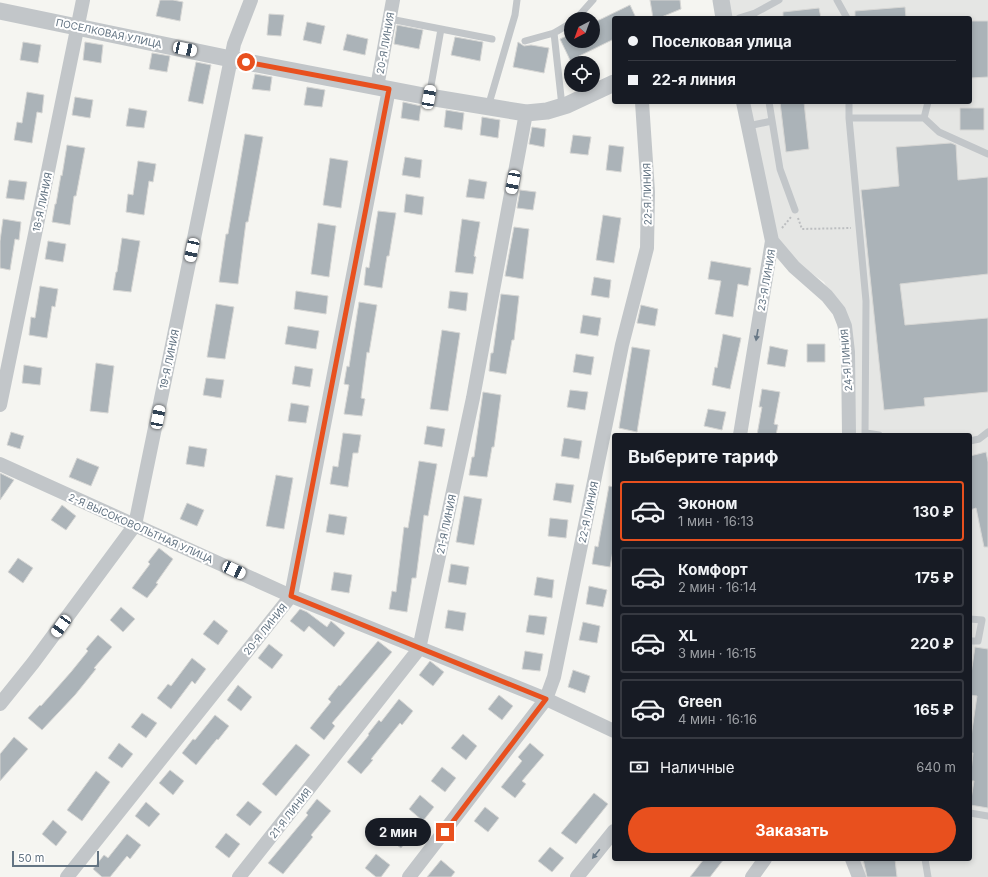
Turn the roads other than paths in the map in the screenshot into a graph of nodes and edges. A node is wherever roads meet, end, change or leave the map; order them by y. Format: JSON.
{"nodes":[{"id":1,"x":83,"y":0,"type":"edge"},
{"id":2,"x":251,"y":0,"type":"edge"},
{"id":3,"x":393,"y":0,"type":"edge"},
{"id":4,"x":517,"y":0,"type":"edge"},
{"id":5,"x":593,"y":0,"type":"edge"},
{"id":6,"x":721,"y":0,"type":"edge"},
{"id":7,"x":779,"y":0,"type":"edge"},
{"id":8,"x":837,"y":0,"type":"edge"},
{"id":9,"x":0,"y":11,"type":"edge"},
{"id":10,"x":582,"y":12,"type":"edge"},
{"id":11,"x":724,"y":16,"type":"edge"},
{"id":12,"x":755,"y":16,"type":"edge"},
{"id":13,"x":846,"y":16,"type":"edge"},
{"id":14,"x":390,"y":19,"type":"junction"},
{"id":15,"x":78,"y":27,"type":"junction"},
{"id":16,"x":564,"y":27,"type":"edge"},
{"id":17,"x":441,"y":29,"type":"junction"},
{"id":18,"x":554,"y":33,"type":"junction"},
{"id":19,"x":492,"y":38,"type":"dead end"},
{"id":20,"x":525,"y":41,"type":"dead end"},
{"id":21,"x":231,"y":59,"type":"junction"},
{"id":22,"x":612,"y":84,"type":"edge"},
{"id":23,"x":383,"y":88,"type":"junction"},
{"id":24,"x":429,"y":97,"type":"junction"},
{"id":25,"x":642,"y":104,"type":"edge"},
{"id":26,"x":743,"y":104,"type":"edge"},
{"id":27,"x":769,"y":104,"type":"edge"},
{"id":28,"x":849,"y":104,"type":"edge"},
{"id":29,"x":928,"y":104,"type":"edge"},
{"id":30,"x":562,"y":106,"type":"junction"},
{"id":31,"x":488,"y":107,"type":"junction"},
{"id":32,"x":526,"y":113,"type":"junction"},
{"id":33,"x":848,"y":118,"type":"junction"},
{"id":34,"x":924,"y":118,"type":"junction"},
{"id":35,"x":772,"y":121,"type":"junction"},
{"id":36,"x":748,"y":126,"type":"junction"},
{"id":37,"x":988,"y":154,"type":"edge"},
{"id":38,"x":796,"y":210,"type":"road end"},
{"id":39,"x":772,"y":241,"type":"junction"},
{"id":40,"x":0,"y":405,"type":"edge"},
{"id":41,"x":988,"y":432,"type":"edge"},
{"id":42,"x":740,"y":433,"type":"edge"},
{"id":43,"x":850,"y":433,"type":"edge"},
{"id":44,"x":866,"y":433,"type":"edge"},
{"id":45,"x":972,"y":441,"type":"edge"},
{"id":46,"x":0,"y":464,"type":"edge"},
{"id":47,"x":134,"y":525,"type":"junction"},
{"id":48,"x":291,"y":596,"type":"junction"},
{"id":49,"x":972,"y":619,"type":"edge"},
{"id":50,"x":972,"y":640,"type":"edge"},
{"id":51,"x":419,"y":648,"type":"junction"},
{"id":52,"x":546,"y":699,"type":"junction"},
{"id":53,"x":0,"y":704,"type":"edge"},
{"id":54,"x":612,"y":730,"type":"edge"},
{"id":55,"x":972,"y":813,"type":"edge"},
{"id":56,"x":988,"y":816,"type":"edge"},
{"id":57,"x":612,"y":833,"type":"edge"},
{"id":58,"x":764,"y":861,"type":"edge"},
{"id":59,"x":853,"y":861,"type":"edge"},
{"id":60,"x":925,"y":861,"type":"edge"},
{"id":61,"x":67,"y":877,"type":"edge"},
{"id":62,"x":239,"y":877,"type":"edge"},
{"id":63,"x":409,"y":877,"type":"edge"},
{"id":64,"x":577,"y":877,"type":"edge"},
{"id":65,"x":752,"y":877,"type":"edge"},
{"id":66,"x":859,"y":877,"type":"edge"},
{"id":67,"x":928,"y":877,"type":"edge"}],
"edges":[{"from":1,"to":15,"type":"street","name":"18-Я ЛИНИЯ"},
{"from":2,"to":21,"type":"street","name":"19-Я ЛИНИЯ"},
{"from":3,"to":14,"type":"street","name":"20-Я ЛИНИЯ"},
{"from":4,"to":31,"type":"lane"},
{"from":5,"to":10,"type":"lane"},
{"from":6,"to":11,"type":"street"},
{"from":7,"to":12,"type":"lane"},
{"from":8,"to":13,"type":"lane"},
{"from":9,"to":15,"type":"street","name":"ПОСЕЛКОВАЯ УЛИЦА"},
{"from":14,"to":17,"type":"lane"},
{"from":14,"to":23,"type":"street","name":"20-Я ЛИНИЯ"},
{"from":15,"to":21,"type":"street","name":"ПОСЕЛКОВАЯ УЛИЦА"},
{"from":15,"to":40,"type":"street","name":"18-Я ЛИНИЯ"},
{"from":16,"to":18,"type":"lane"},
{"from":17,"to":19,"type":"lane"},
{"from":17,"to":24,"type":"lane"},
{"from":18,"to":20,"type":"lane"},
{"from":18,"to":30,"type":"lane"},
{"from":21,"to":23,"type":"street","name":"ПОСЕЛКОВАЯ УЛИЦА"},
{"from":21,"to":47,"type":"street","name":"19-Я ЛИНИЯ"},
{"from":22,"to":30,"type":"street","name":"ПОСЕЛКОВАЯ УЛИЦА"},
{"from":23,"to":24,"type":"street","name":"ПОСЕЛКОВАЯ УЛИЦА"},
{"from":23,"to":48,"type":"street","name":"20-Я ЛИНИЯ"},
{"from":24,"to":31,"type":"street","name":"ПОСЕЛКОВАЯ УЛИЦА"},
{"from":25,"to":52,"type":"street","name":"22-Я ЛИНИЯ"},
{"from":26,"to":36,"type":"street","name":"23-Я ЛИНИЯ"},
{"from":27,"to":35,"type":"lane"},
{"from":28,"to":33,"type":"lane"},
{"from":29,"to":34,"type":"lane"},
{"from":30,"to":32,"type":"street","name":"ПОСЕЛКОВАЯ УЛИЦА"},
{"from":31,"to":32,"type":"street","name":"ПОСЕЛКОВАЯ УЛИЦА"},
{"from":32,"to":51,"type":"street","name":"21-Я ЛИНИЯ"},
{"from":33,"to":34,"type":"lane"},
{"from":33,"to":44,"type":"lane"},
{"from":34,"to":37,"type":"lane"},
{"from":35,"to":36,"type":"lane"},
{"from":35,"to":38,"type":"lane"},
{"from":36,"to":39,"type":"street","name":"23-Я ЛИНИЯ"},
{"from":39,"to":42,"type":"street","name":"23-Я ЛИНИЯ","one_way":true},
{"from":39,"to":43,"type":"street","name":"24-Я ЛИНИЯ"},
{"from":41,"to":45,"type":"lane"},
{"from":46,"to":47,"type":"street","name":"2-Я ВЫСОКОВОЛЬТНАЯ УЛИЦА"},
{"from":47,"to":48,"type":"street","name":"2-Я ВЫСОКОВОЛЬТНАЯ УЛИЦА"},
{"from":47,"to":53,"type":"street","name":"19-Я ЛИНИЯ"},
{"from":48,"to":51,"type":"street","name":"2-Я ВЫСОКОВОЛЬТНАЯ УЛИЦА"},
{"from":48,"to":61,"type":"street","name":"20-Я ЛИНИЯ"},
{"from":49,"to":50,"type":"lane"},
{"from":51,"to":52,"type":"street","name":"2-Я ВЫСОКОВОЛЬТНАЯ УЛИЦА"},
{"from":51,"to":62,"type":"street","name":"21-Я ЛИНИЯ"},
{"from":52,"to":54,"type":"street","name":"2-Я ВЫСОКОВОЛЬТНАЯ УЛИЦА"},
{"from":52,"to":63,"type":"street","name":"22-Я ЛИНИЯ"},
{"from":55,"to":56,"type":"lane"},
{"from":57,"to":64,"type":"street","one_way":true},
{"from":58,"to":65,"type":"street"},
{"from":59,"to":66,"type":"street"},
{"from":60,"to":67,"type":"lane"}]}
